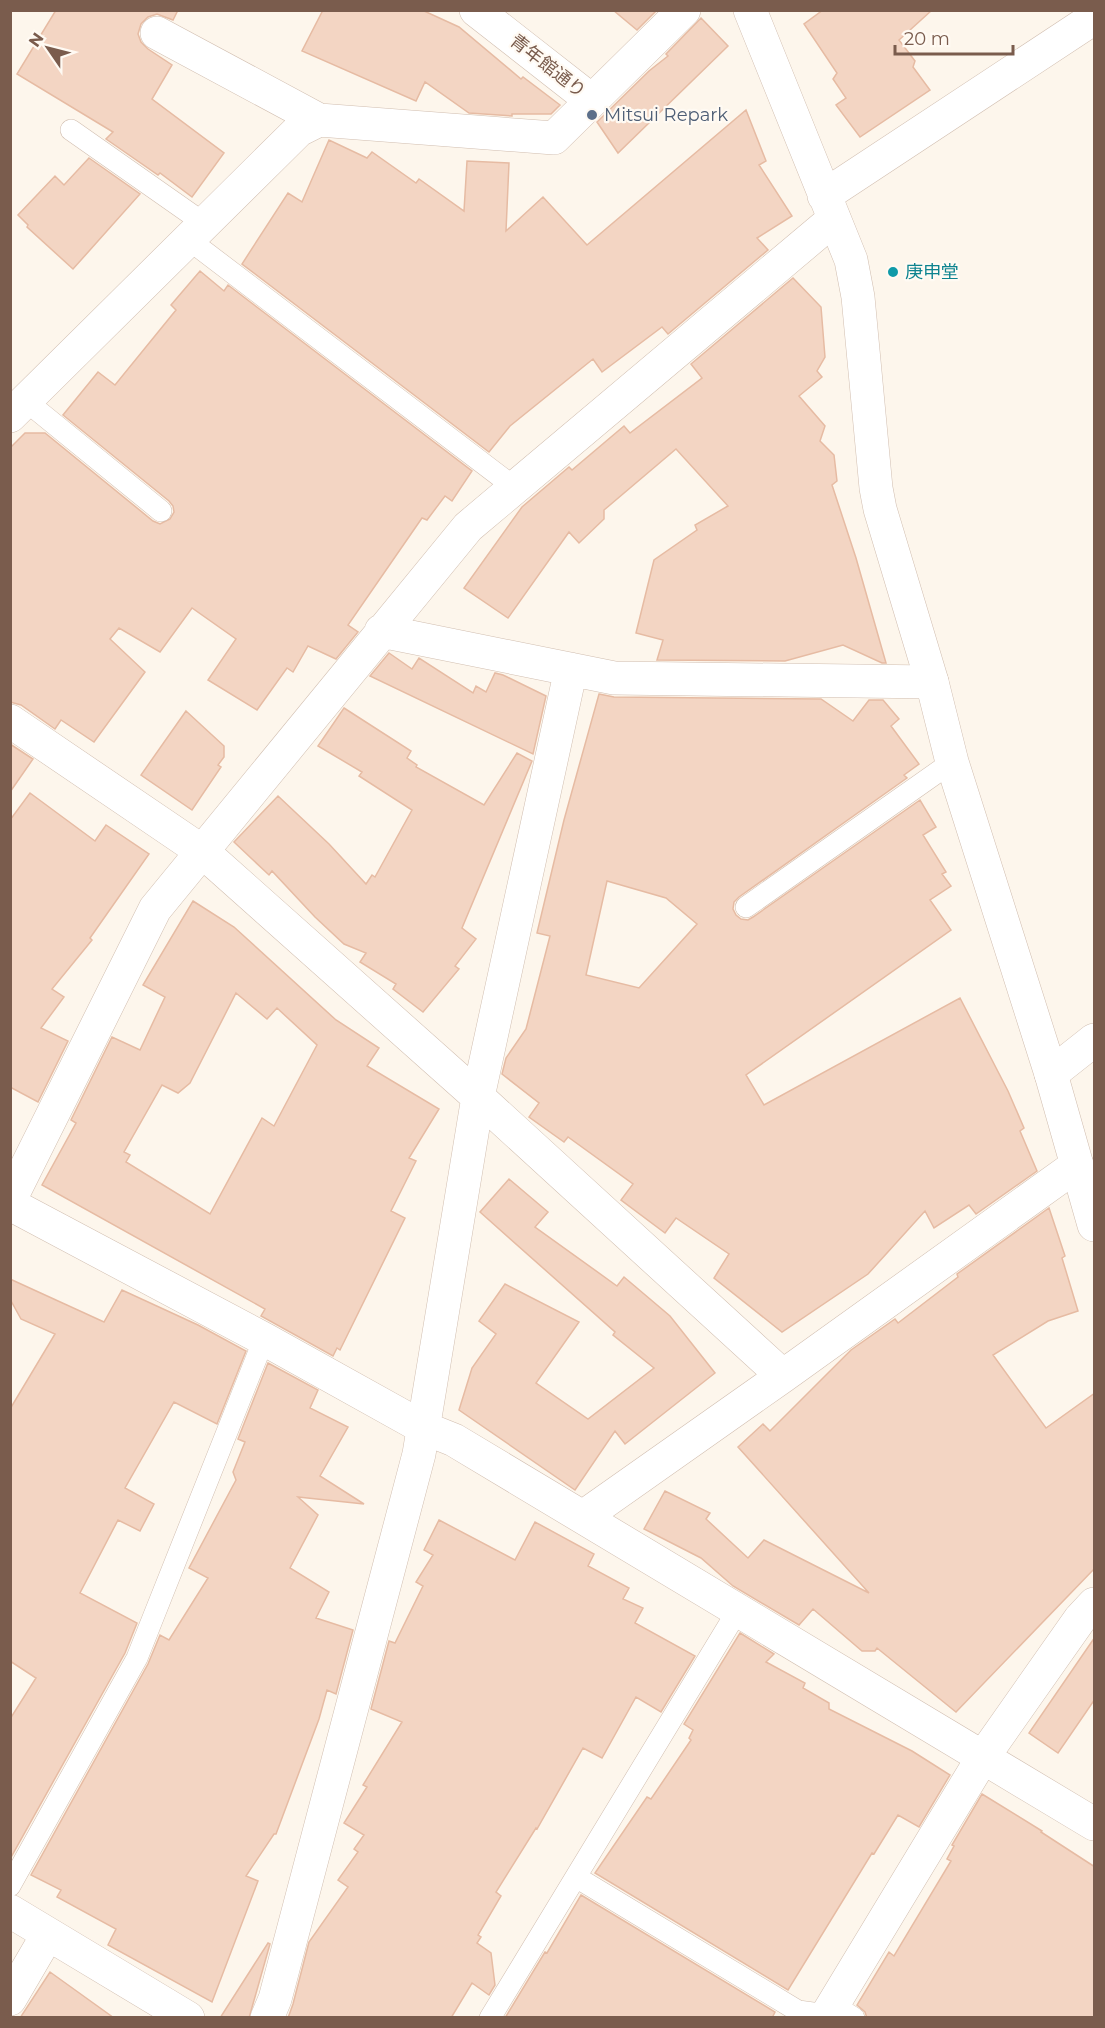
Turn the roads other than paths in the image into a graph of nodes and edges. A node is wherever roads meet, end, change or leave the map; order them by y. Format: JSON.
{"nodes":[{"id":1,"x":476,"y":10,"type":"edge"},
{"id":2,"x":684,"y":10,"type":"edge"},
{"id":3,"x":750,"y":10,"type":"edge"},
{"id":4,"x":1095,"y":18,"type":"edge"},
{"id":5,"x":157,"y":33,"type":"dead end"},
{"id":6,"x":591,"y":100,"type":"junction"},
{"id":7,"x":319,"y":120,"type":"junction"},
{"id":8,"x":71,"y":130,"type":"dead end"},
{"id":9,"x":829,"y":207,"type":"junction"},
{"id":10,"x":196,"y":231,"type":"junction"},
{"id":11,"x":18,"y":408,"type":"edge"},
{"id":12,"x":514,"y":487,"type":"junction"},
{"id":13,"x":161,"y":511,"type":"dead end"},
{"id":14,"x":381,"y":632,"type":"junction"},
{"id":15,"x":571,"y":669,"type":"junction"},
{"id":16,"x":932,"y":682,"type":"junction"},
{"id":17,"x":10,"y":722,"type":"edge"},
{"id":18,"x":952,"y":762,"type":"junction"},
{"id":19,"x":203,"y":852,"type":"junction"},
{"id":20,"x":746,"y":907,"type":"dead end"},
{"id":21,"x":1095,"y":1040,"type":"edge"},
{"id":22,"x":1051,"y":1074,"type":"junction"},
{"id":23,"x":478,"y":1097,"type":"junction"},
{"id":24,"x":1077,"y":1165,"type":"junction"},
{"id":25,"x":10,"y":1202,"type":"edge"},
{"id":26,"x":1095,"y":1226,"type":"edge"},
{"id":27,"x":264,"y":1339,"type":"junction"},
{"id":28,"x":783,"y":1377,"type":"junction"},
{"id":29,"x":424,"y":1428,"type":"junction"},
{"id":30,"x":583,"y":1517,"type":"junction"},
{"id":31,"x":1095,"y":1604,"type":"edge"},
{"id":32,"x":738,"y":1610,"type":"junction"},
{"id":33,"x":983,"y":1757,"type":"junction"},
{"id":34,"x":1095,"y":1824,"type":"edge"},
{"id":35,"x":576,"y":1877,"type":"junction"},
{"id":36,"x":10,"y":1886,"type":"edge"},
{"id":37,"x":10,"y":1911,"type":"edge"},
{"id":38,"x":48,"y":1934,"type":"junction"},
{"id":39,"x":10,"y":1999,"type":"edge"},
{"id":40,"x":835,"y":2017,"type":"edge"},
{"id":41,"x":188,"y":2018,"type":"edge"},
{"id":42,"x":267,"y":2018,"type":"edge"},
{"id":43,"x":490,"y":2018,"type":"edge"}],
"edges":[{"from":1,"to":6,"type":"street","name":"青年館通り"},
{"from":2,"to":6,"type":"street"},
{"from":3,"to":9,"type":"street"},
{"from":4,"to":9,"type":"street"},
{"from":5,"to":7,"type":"street"},
{"from":6,"to":7,"type":"street"},
{"from":7,"to":10,"type":"street"},
{"from":8,"to":10,"type":"lane"},
{"from":9,"to":12,"type":"street"},
{"from":9,"to":16,"type":"street"},
{"from":10,"to":11,"type":"street"},
{"from":10,"to":12,"type":"lane"},
{"from":11,"to":13,"type":"lane"},
{"from":12,"to":14,"type":"street"},
{"from":14,"to":15,"type":"street"},
{"from":14,"to":19,"type":"street"},
{"from":15,"to":16,"type":"street"},
{"from":15,"to":23,"type":"street"},
{"from":16,"to":18,"type":"street"},
{"from":17,"to":19,"type":"street"},
{"from":18,"to":20,"type":"lane"},
{"from":18,"to":22,"type":"street"},
{"from":19,"to":23,"type":"street"},
{"from":19,"to":25,"type":"street"},
{"from":21,"to":22,"type":"street"},
{"from":22,"to":24,"type":"street"},
{"from":23,"to":28,"type":"street"},
{"from":23,"to":29,"type":"street"},
{"from":24,"to":26,"type":"street"},
{"from":24,"to":28,"type":"street"},
{"from":25,"to":27,"type":"street"},
{"from":27,"to":29,"type":"street"},
{"from":27,"to":36,"type":"lane"},
{"from":28,"to":30,"type":"street"},
{"from":29,"to":30,"type":"street"},
{"from":29,"to":42,"type":"street"},
{"from":30,"to":32,"type":"street"},
{"from":31,"to":33,"type":"street"},
{"from":32,"to":33,"type":"street"},
{"from":32,"to":35,"type":"lane"},
{"from":33,"to":34,"type":"street"},
{"from":33,"to":40,"type":"street"},
{"from":35,"to":40,"type":"lane"},
{"from":35,"to":43,"type":"lane"},
{"from":37,"to":38,"type":"street"},
{"from":38,"to":39,"type":"street"},
{"from":38,"to":41,"type":"street"}]}
